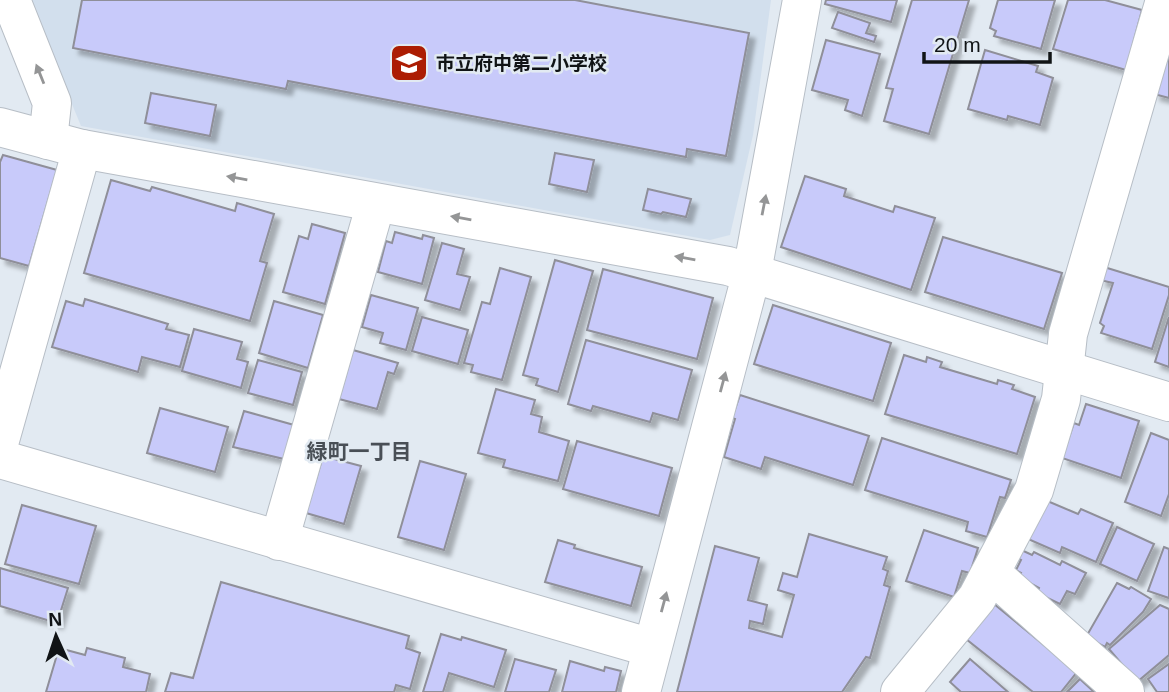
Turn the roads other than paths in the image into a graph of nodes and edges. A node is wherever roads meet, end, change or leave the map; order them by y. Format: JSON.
{"nodes":[{"id":1,"x":11,"y":0,"type":"edge"},
{"id":2,"x":802,"y":0,"type":"edge"},
{"id":3,"x":1164,"y":0,"type":"edge"},
{"id":4,"x":0,"y":127,"type":"edge"},
{"id":5,"x":65,"y":145,"type":"junction"},
{"id":6,"x":376,"y":203,"type":"junction"},
{"id":7,"x":752,"y":272,"type":"junction"},
{"id":8,"x":1065,"y":369,"type":"junction"},
{"id":9,"x":1169,"y":402,"type":"edge"},
{"id":10,"x":0,"y":440,"type":"edge"},
{"id":11,"x":0,"y":459,"type":"edge"},
{"id":12,"x":279,"y":541,"type":"junction"},
{"id":13,"x":991,"y":573,"type":"junction"},
{"id":14,"x":652,"y":648,"type":"junction"},
{"id":15,"x":641,"y":692,"type":"edge"},
{"id":16,"x":900,"y":692,"type":"edge"},
{"id":17,"x":1125,"y":692,"type":"edge"}],
"edges":[{"from":5,"to":1,"type":"street","one_way":true},
{"from":7,"to":2,"type":"street","one_way":true},
{"from":3,"to":8,"type":"street"},
{"from":4,"to":5,"type":"street"},
{"from":6,"to":5,"type":"street","one_way":true},
{"from":5,"to":10,"type":"street"},
{"from":7,"to":6,"type":"street","one_way":true},
{"from":6,"to":12,"type":"street"},
{"from":7,"to":8,"type":"street"},
{"from":14,"to":7,"type":"street","one_way":true},
{"from":8,"to":9,"type":"street"},
{"from":8,"to":13,"type":"street"},
{"from":11,"to":12,"type":"street"},
{"from":12,"to":14,"type":"street"},
{"from":13,"to":16,"type":"street"},
{"from":13,"to":17,"type":"street"},
{"from":14,"to":15,"type":"street"}]}
